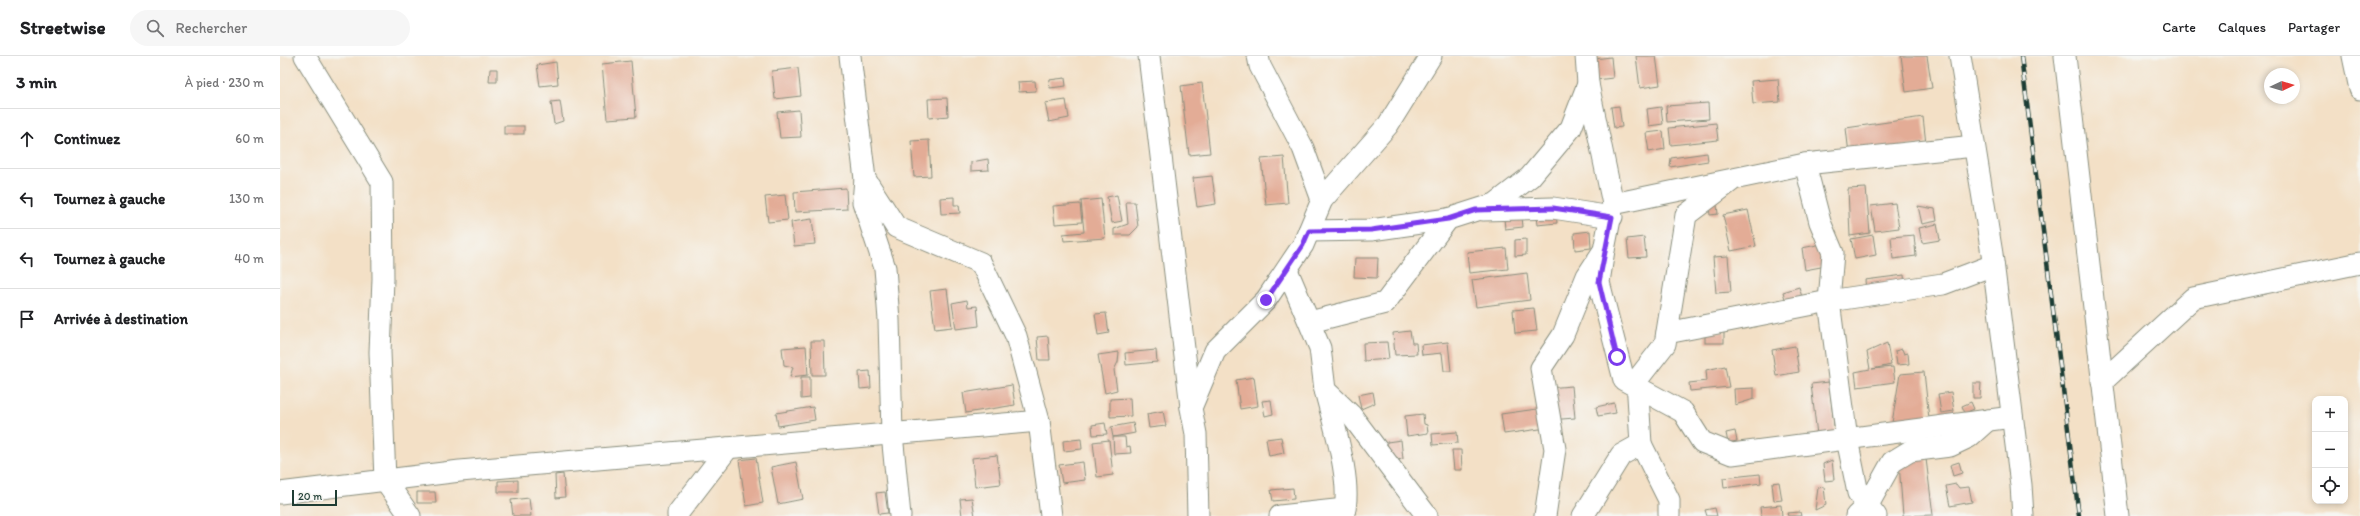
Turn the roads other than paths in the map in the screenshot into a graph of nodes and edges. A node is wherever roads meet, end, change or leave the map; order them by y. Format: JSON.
{"nodes":[{"id":1,"x":305,"y":56,"type":"edge"},
{"id":2,"x":850,"y":56,"type":"edge"},
{"id":3,"x":1149,"y":56,"type":"edge"},
{"id":4,"x":1258,"y":56,"type":"edge"},
{"id":5,"x":1432,"y":56,"type":"edge"},
{"id":6,"x":1586,"y":56,"type":"edge"},
{"id":7,"x":1960,"y":56,"type":"edge"},
{"id":8,"x":2065,"y":56,"type":"edge"},
{"id":9,"x":2353,"y":56,"type":"edge"},
{"id":10,"x":1588,"y":84,"type":"junction"},
{"id":11,"x":2360,"y":89,"type":"edge"},
{"id":12,"x":1974,"y":146,"type":"junction"},
{"id":13,"x":1805,"y":164,"type":"junction"},
{"id":14,"x":865,"y":179,"type":"junction"},
{"id":15,"x":1731,"y":181,"type":"junction"},
{"id":16,"x":1322,"y":200,"type":"junction"},
{"id":17,"x":1476,"y":210,"type":"junction"},
{"id":18,"x":1612,"y":210,"type":"junction"},
{"id":19,"x":1444,"y":224,"type":"junction"},
{"id":20,"x":1309,"y":231,"type":"junction"},
{"id":21,"x":1604,"y":250,"type":"junction"},
{"id":22,"x":2360,"y":263,"type":"edge"},
{"id":23,"x":1993,"y":265,"type":"junction"},
{"id":24,"x":1286,"y":270,"type":"junction"},
{"id":25,"x":1829,"y":301,"type":"junction"},
{"id":26,"x":1310,"y":322,"type":"junction"},
{"id":27,"x":1667,"y":333,"type":"junction"},
{"id":28,"x":2102,"y":382,"type":"junction"},
{"id":29,"x":1638,"y":386,"type":"junction"},
{"id":30,"x":1325,"y":390,"type":"junction"},
{"id":31,"x":1191,"y":408,"type":"junction"},
{"id":32,"x":2012,"y":417,"type":"junction"},
{"id":33,"x":1988,"y":420,"type":"junction"},
{"id":34,"x":1039,"y":421,"type":"junction"},
{"id":35,"x":892,"y":434,"type":"junction"},
{"id":36,"x":1848,"y":439,"type":"junction"},
{"id":37,"x":1641,"y":444,"type":"junction"},
{"id":38,"x":728,"y":448,"type":"junction"},
{"id":39,"x":386,"y":480,"type":"junction"},
{"id":40,"x":280,"y":493,"type":"edge"},
{"id":41,"x":1344,"y":512,"type":"edge"},
{"id":42,"x":1867,"y":512,"type":"edge"},
{"id":43,"x":410,"y":516,"type":"edge"},
{"id":44,"x":678,"y":516,"type":"edge"},
{"id":45,"x":900,"y":516,"type":"edge"},
{"id":46,"x":1051,"y":516,"type":"edge"},
{"id":47,"x":1198,"y":516,"type":"edge"},
{"id":48,"x":1280,"y":516,"type":"edge"},
{"id":49,"x":1427,"y":516,"type":"edge"},
{"id":50,"x":1545,"y":516,"type":"edge"},
{"id":51,"x":1583,"y":516,"type":"edge"},
{"id":52,"x":1669,"y":516,"type":"edge"},
{"id":53,"x":2023,"y":516,"type":"edge"},
{"id":54,"x":2118,"y":516,"type":"edge"}],
"edges":[{"from":1,"to":39,"type":"street"},
{"from":2,"to":14,"type":"street"},
{"from":3,"to":31,"type":"street"},
{"from":4,"to":16,"type":"street"},
{"from":5,"to":16,"type":"street"},
{"from":6,"to":10,"type":"street"},
{"from":7,"to":12,"type":"street"},
{"from":8,"to":28,"type":"street"},
{"from":9,"to":11,"type":"street"},
{"from":10,"to":17,"type":"street"},
{"from":10,"to":18,"type":"street"},
{"from":12,"to":13,"type":"street"},
{"from":12,"to":23,"type":"street"},
{"from":13,"to":15,"type":"street"},
{"from":13,"to":25,"type":"street"},
{"from":14,"to":34,"type":"street"},
{"from":14,"to":35,"type":"street"},
{"from":15,"to":18,"type":"street"},
{"from":15,"to":27,"type":"street"},
{"from":16,"to":20,"type":"street"},
{"from":17,"to":18,"type":"street"},
{"from":17,"to":19,"type":"street"},
{"from":18,"to":21,"type":"street"},
{"from":19,"to":20,"type":"street"},
{"from":19,"to":26,"type":"street"},
{"from":20,"to":24,"type":"street"},
{"from":21,"to":29,"type":"street"},
{"from":21,"to":50,"type":"street"},
{"from":22,"to":28,"type":"street"},
{"from":23,"to":25,"type":"street"},
{"from":23,"to":32,"type":"street"},
{"from":24,"to":26,"type":"street"},
{"from":24,"to":31,"type":"street"},
{"from":25,"to":27,"type":"street"},
{"from":25,"to":36,"type":"street"},
{"from":26,"to":30,"type":"street"},
{"from":27,"to":29,"type":"street"},
{"from":28,"to":54,"type":"street"},
{"from":29,"to":36,"type":"street"},
{"from":29,"to":37,"type":"street"},
{"from":30,"to":41,"type":"street"},
{"from":30,"to":49,"type":"street"},
{"from":31,"to":47,"type":"street"},
{"from":32,"to":33,"type":"street"},
{"from":32,"to":53,"type":"street"},
{"from":33,"to":36,"type":"street"},
{"from":33,"to":42,"type":"street"},
{"from":34,"to":35,"type":"street"},
{"from":34,"to":46,"type":"street"},
{"from":35,"to":38,"type":"street"},
{"from":35,"to":45,"type":"street"},
{"from":36,"to":42,"type":"street"},
{"from":37,"to":51,"type":"street"},
{"from":37,"to":52,"type":"street"},
{"from":38,"to":39,"type":"street"},
{"from":38,"to":44,"type":"street"},
{"from":39,"to":40,"type":"street"},
{"from":39,"to":43,"type":"street"},
{"from":41,"to":48,"type":"street"}]}
